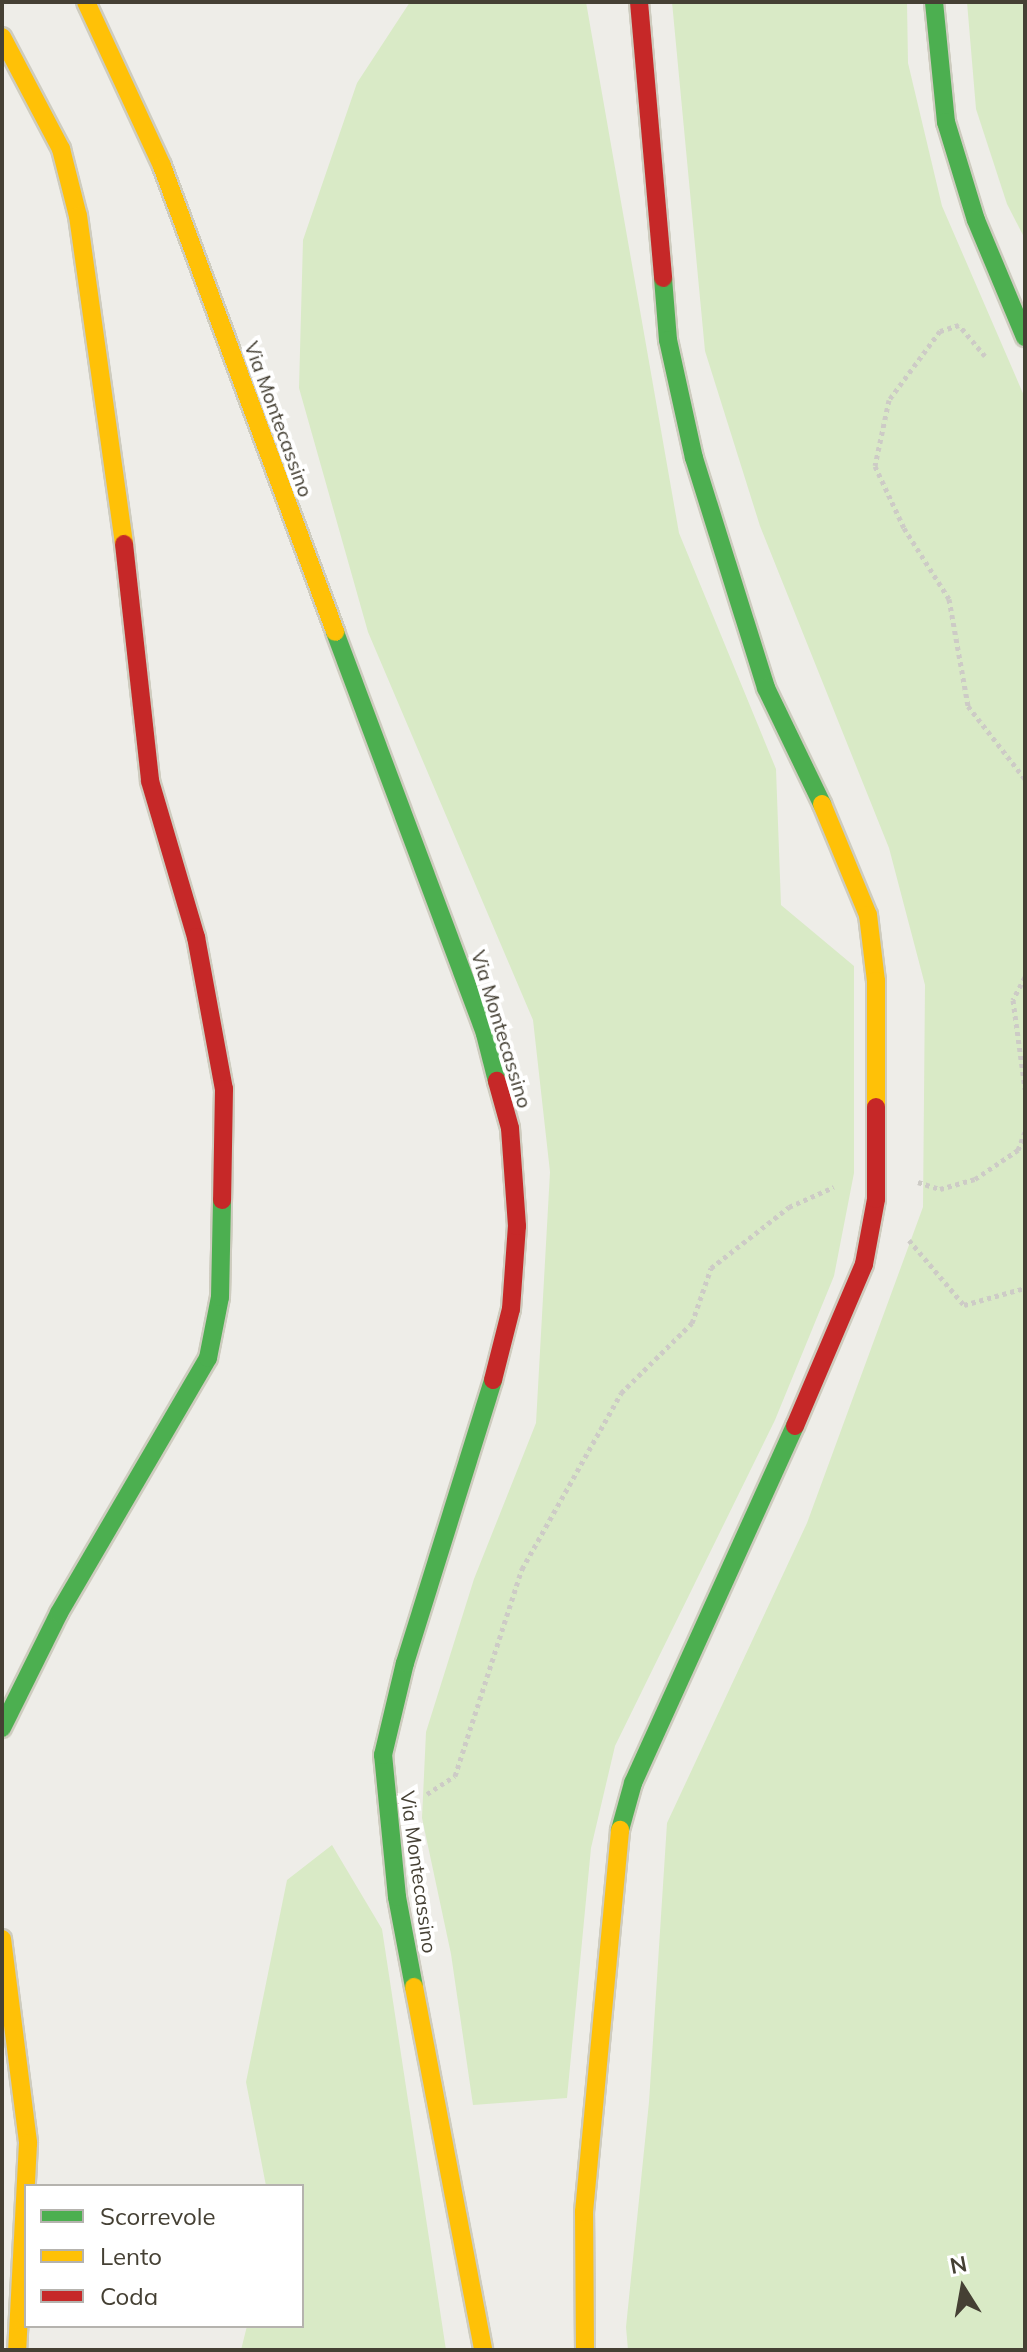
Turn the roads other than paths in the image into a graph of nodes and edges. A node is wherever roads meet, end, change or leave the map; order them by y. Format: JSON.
{"nodes":[{"id":1,"x":86,"y":2,"type":"edge"},
{"id":2,"x":639,"y":2,"type":"edge"},
{"id":3,"x":934,"y":2,"type":"edge"},
{"id":4,"x":2,"y":37,"type":"edge"},
{"id":5,"x":1025,"y":337,"type":"edge"},
{"id":6,"x":2,"y":1728,"type":"edge"},
{"id":7,"x":2,"y":1939,"type":"edge"},
{"id":8,"x":26,"y":2184,"type":"edge"},
{"id":9,"x":24,"y":2218,"type":"edge"},
{"id":10,"x":17,"y":2350,"type":"edge"},
{"id":11,"x":483,"y":2350,"type":"edge"},
{"id":12,"x":585,"y":2350,"type":"edge"}],
"edges":[{"from":1,"to":11,"type":"street","name":"Via Montecassino"},
{"from":2,"to":12,"type":"street"},
{"from":3,"to":5,"type":"street"},
{"from":4,"to":6,"type":"street"},
{"from":7,"to":8,"type":"street"},
{"from":9,"to":10,"type":"street"}]}
